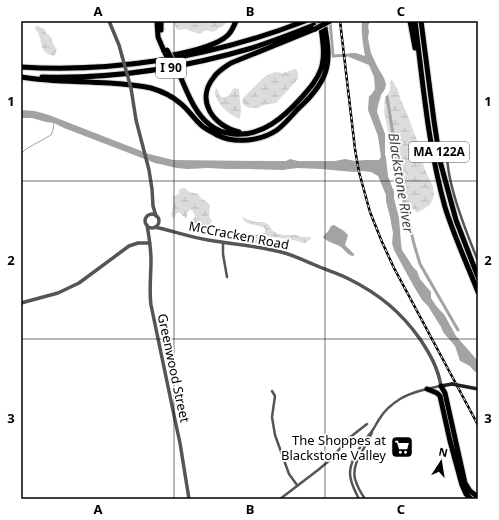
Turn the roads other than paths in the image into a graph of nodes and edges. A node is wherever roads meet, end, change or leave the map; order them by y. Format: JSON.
{"nodes":[{"id":1,"x":109,"y":21,"type":"edge"},
{"id":2,"x":157,"y":21,"type":"edge"},
{"id":3,"x":161,"y":21,"type":"edge"},
{"id":4,"x":236,"y":21,"type":"edge"},
{"id":5,"x":305,"y":21,"type":"edge"},
{"id":6,"x":320,"y":21,"type":"edge"},
{"id":7,"x":325,"y":21,"type":"edge"},
{"id":8,"x":330,"y":21,"type":"edge"},
{"id":9,"x":410,"y":21,"type":"edge"},
{"id":10,"x":415,"y":21,"type":"edge"},
{"id":11,"x":421,"y":21,"type":"edge"},
{"id":12,"x":315,"y":27,"type":"junction"},
{"id":13,"x":166,"y":50,"type":"junction"},
{"id":14,"x":127,"y":66,"type":"junction"},
{"id":15,"x":21,"y":68,"type":"edge"},
{"id":16,"x":176,"y":71,"type":"junction"},
{"id":17,"x":21,"y":76,"type":"edge"},
{"id":18,"x":425,"y":102,"type":"junction"},
{"id":19,"x":208,"y":129,"type":"junction"},
{"id":20,"x":250,"y":133,"type":"junction"},
{"id":21,"x":448,"y":145,"type":"dead end"},
{"id":22,"x":153,"y":206,"type":"junction"},
{"id":23,"x":149,"y":215,"type":"junction"},
{"id":24,"x":157,"y":218,"type":"junction"},
{"id":25,"x":146,"y":225,"type":"junction"},
{"id":26,"x":155,"y":227,"type":"junction"},
{"id":27,"x":167,"y":229,"type":"junction"},
{"id":28,"x":150,"y":241,"type":"junction"},
{"id":29,"x":223,"y":242,"type":"junction"},
{"id":30,"x":478,"y":261,"type":"edge"},
{"id":31,"x":227,"y":277,"type":"dead end"},
{"id":32,"x":478,"y":277,"type":"edge"},
{"id":33,"x":478,"y":292,"type":"edge"},
{"id":34,"x":21,"y":303,"type":"edge"},
{"id":35,"x":441,"y":386,"type":"junction"},
{"id":36,"x":427,"y":388,"type":"junction"},
{"id":37,"x":478,"y":389,"type":"edge"},
{"id":38,"x":272,"y":391,"type":"dead end"},
{"id":39,"x":440,"y":396,"type":"junction"},
{"id":40,"x":367,"y":424,"type":"dead end"},
{"id":41,"x":372,"y":429,"type":"junction"},
{"id":42,"x":297,"y":485,"type":"junction"},
{"id":43,"x":478,"y":497,"type":"edge"},
{"id":44,"x":189,"y":499,"type":"edge"},
{"id":45,"x":280,"y":499,"type":"edge"},
{"id":46,"x":359,"y":499,"type":"edge"},
{"id":47,"x":365,"y":499,"type":"edge"},
{"id":48,"x":470,"y":499,"type":"edge"}],
"edges":[{"from":1,"to":22,"type":"street","bridge":true},
{"from":2,"to":13,"type":"highway"},
{"from":3,"to":13,"type":"highway"},
{"from":4,"to":14,"type":"highway"},
{"from":5,"to":14,"type":"highway","number":"I 90"},
{"from":6,"to":20,"type":"highway"},
{"from":7,"to":12,"type":"highway","number":"I 90"},
{"from":7,"to":19,"type":"highway"},
{"from":8,"to":12,"type":"highway","bridge":true},
{"from":9,"to":18,"type":"highway"},
{"from":10,"to":18,"type":"highway","number":"MA 122A"},
{"from":11,"to":32,"type":"highway","number":"MA 122A"},
{"from":12,"to":17,"type":"highway","number":"I 90"},
{"from":12,"to":20,"type":"highway"},
{"from":13,"to":16,"type":"highway","bridge":true},
{"from":14,"to":15,"type":"highway","number":"I 90"},
{"from":16,"to":19,"type":"highway"},
{"from":16,"to":20,"type":"highway"},
{"from":17,"to":19,"type":"highway"},
{"from":18,"to":33,"type":"highway","number":"MA 122A"},
{"from":21,"to":30,"type":"street"},
{"from":22,"to":23,"type":"street"},
{"from":22,"to":24,"type":"street"},
{"from":23,"to":24,"type":"street"},
{"from":23,"to":25,"type":"street"},
{"from":24,"to":26,"type":"street"},
{"from":24,"to":27,"type":"street","name":"McCracken Road"},
{"from":25,"to":26,"type":"street"},
{"from":25,"to":28,"type":"street","name":"Greenwood Street"},
{"from":26,"to":27,"type":"street","name":"McCracken Road"},
{"from":26,"to":28,"type":"street","name":"Greenwood Street"},
{"from":27,"to":29,"type":"street","name":"McCracken Road"},
{"from":28,"to":34,"type":"street"},
{"from":28,"to":44,"type":"street","name":"Greenwood Street"},
{"from":29,"to":31,"type":"street"},
{"from":29,"to":35,"type":"street","name":"McCracken Road"},
{"from":35,"to":36,"type":"street"},
{"from":35,"to":37,"type":"main road","bridge":true},
{"from":35,"to":39,"type":"highway"},
{"from":35,"to":43,"type":"highway"},
{"from":36,"to":39,"type":"highway"},
{"from":36,"to":41,"type":"street"},
{"from":38,"to":42,"type":"street"},
{"from":39,"to":48,"type":"highway"},
{"from":40,"to":42,"type":"street"},
{"from":41,"to":46,"type":"street"},
{"from":41,"to":47,"type":"street"},
{"from":42,"to":45,"type":"street"}]}
